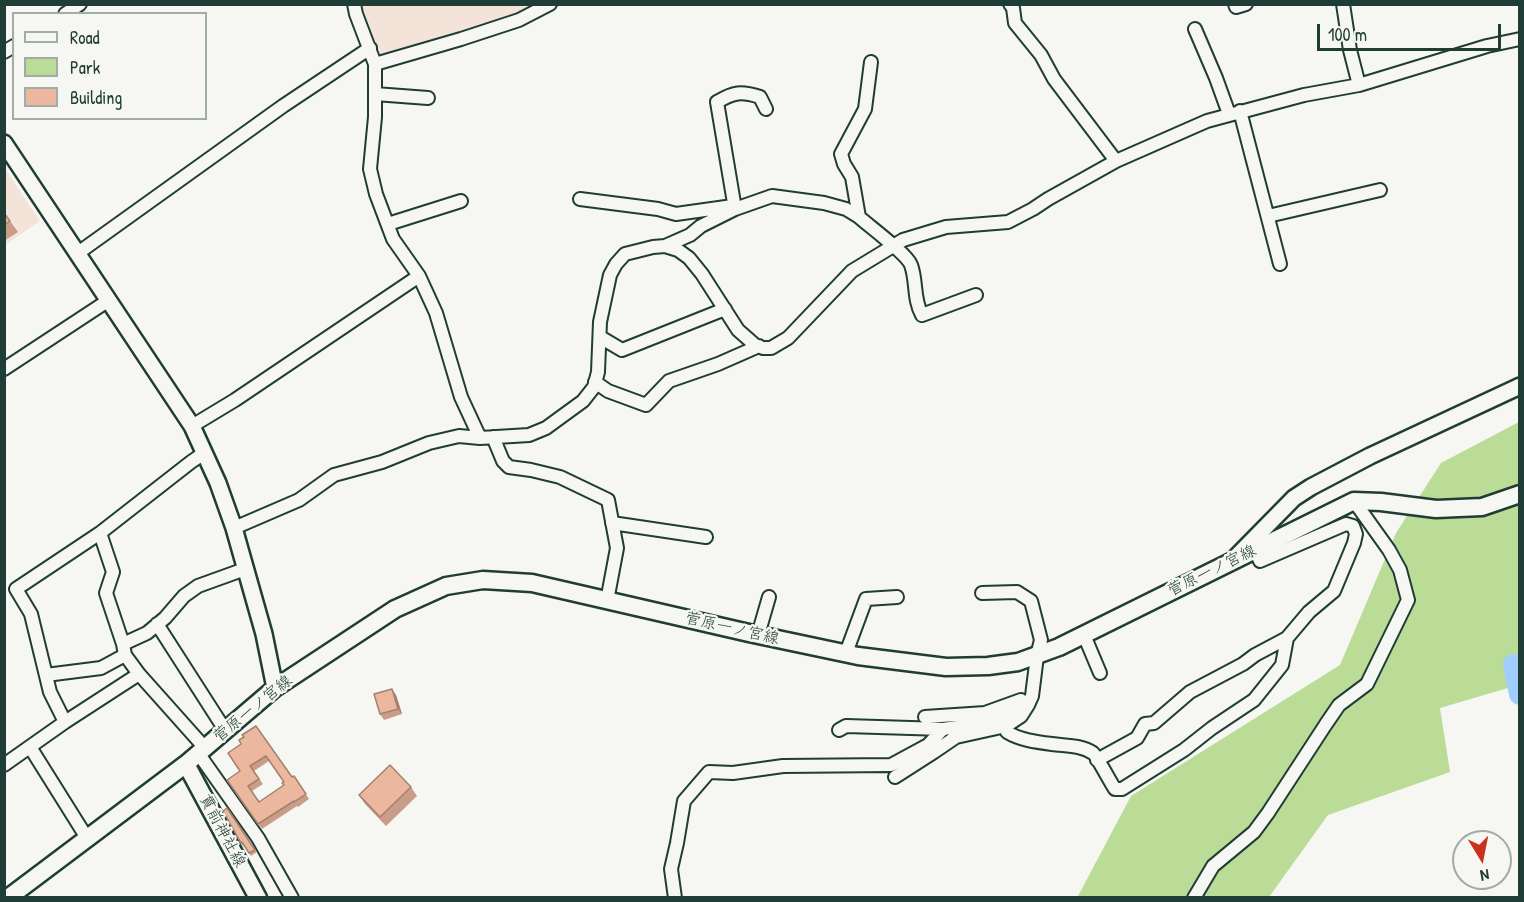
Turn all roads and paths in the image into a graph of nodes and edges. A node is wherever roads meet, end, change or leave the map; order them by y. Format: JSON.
{"nodes":[{"id":1,"x":354,"y":4,"type":"edge"},
{"id":2,"x":550,"y":4,"type":"edge"},
{"id":3,"x":1010,"y":4,"type":"edge"},
{"id":4,"x":1235,"y":4,"type":"edge"},
{"id":5,"x":1246,"y":4,"type":"edge"},
{"id":6,"x":1343,"y":4,"type":"edge"},
{"id":7,"x":1195,"y":29,"type":"dead end"},
{"id":8,"x":1520,"y":39,"type":"edge"},
{"id":9,"x":370,"y":48,"type":"junction"},
{"id":10,"x":872,"y":62,"type":"dead end"},
{"id":11,"x":375,"y":64,"type":"junction"},
{"id":12,"x":1359,"y":85,"type":"junction"},
{"id":13,"x":375,"y":94,"type":"junction"},
{"id":14,"x":428,"y":98,"type":"dead end"},
{"id":15,"x":766,"y":109,"type":"dead end"},
{"id":16,"x":1235,"y":113,"type":"junction"},
{"id":17,"x":4,"y":143,"type":"edge"},
{"id":18,"x":1116,"y":161,"type":"junction"},
{"id":19,"x":1380,"y":190,"type":"dead end"},
{"id":20,"x":580,"y":199,"type":"dead end"},
{"id":21,"x":461,"y":201,"type":"dead end"},
{"id":22,"x":735,"y":207,"type":"junction"},
{"id":23,"x":676,"y":214,"type":"junction"},
{"id":24,"x":1268,"y":216,"type":"junction"},
{"id":25,"x":859,"y":217,"type":"junction"},
{"id":26,"x":388,"y":224,"type":"junction"},
{"id":27,"x":704,"y":224,"type":"junction"},
{"id":28,"x":665,"y":246,"type":"junction"},
{"id":29,"x":893,"y":246,"type":"junction"},
{"id":30,"x":78,"y":253,"type":"junction"},
{"id":31,"x":1280,"y":264,"type":"dead end"},
{"id":32,"x":418,"y":276,"type":"junction"},
{"id":33,"x":976,"y":295,"type":"dead end"},
{"id":34,"x":108,"y":300,"type":"junction"},
{"id":35,"x":725,"y":309,"type":"junction"},
{"id":36,"x":600,"y":337,"type":"junction"},
{"id":37,"x":759,"y":346,"type":"junction"},
{"id":38,"x":4,"y":369,"type":"edge"},
{"id":39,"x":595,"y":382,"type":"junction"},
{"id":40,"x":1520,"y":386,"type":"edge"},
{"id":41,"x":192,"y":426,"type":"junction"},
{"id":42,"x":493,"y":437,"type":"junction"},
{"id":43,"x":480,"y":438,"type":"junction"},
{"id":44,"x":204,"y":453,"type":"junction"},
{"id":45,"x":1520,"y":494,"type":"edge"},
{"id":46,"x":1354,"y":501,"type":"junction"},
{"id":47,"x":612,"y":523,"type":"junction"},
{"id":48,"x":234,"y":528,"type":"junction"},
{"id":49,"x":99,"y":533,"type":"junction"},
{"id":50,"x":706,"y":537,"type":"dead end"},
{"id":51,"x":1255,"y":549,"type":"junction"},
{"id":52,"x":1234,"y":560,"type":"junction"},
{"id":53,"x":245,"y":569,"type":"junction"},
{"id":54,"x":982,"y":593,"type":"dead end"},
{"id":55,"x":769,"y":597,"type":"dead end"},
{"id":56,"x":897,"y":597,"type":"dead end"},
{"id":57,"x":607,"y":601,"type":"junction"},
{"id":58,"x":157,"y":624,"type":"junction"},
{"id":59,"x":758,"y":635,"type":"junction"},
{"id":60,"x":1084,"y":635,"type":"junction"},
{"id":61,"x":1287,"y":638,"type":"junction"},
{"id":62,"x":124,"y":650,"type":"junction"},
{"id":63,"x":846,"y":653,"type":"junction"},
{"id":64,"x":1037,"y":656,"type":"junction"},
{"id":65,"x":1100,"y":673,"type":"dead end"},
{"id":66,"x":139,"y":674,"type":"junction"},
{"id":67,"x":46,"y":675,"type":"junction"},
{"id":68,"x":275,"y":688,"type":"junction"},
{"id":69,"x":1030,"y":701,"type":"junction"},
{"id":70,"x":925,"y":717,"type":"dead end"},
{"id":71,"x":65,"y":722,"type":"junction"},
{"id":72,"x":1006,"y":726,"type":"junction"},
{"id":73,"x":943,"y":729,"type":"junction"},
{"id":74,"x":225,"y":730,"type":"junction"},
{"id":75,"x":839,"y":730,"type":"dead end"},
{"id":76,"x":30,"y":747,"type":"junction"},
{"id":77,"x":196,"y":755,"type":"junction"},
{"id":78,"x":1097,"y":760,"type":"junction"},
{"id":79,"x":4,"y":765,"type":"edge"},
{"id":80,"x":895,"y":777,"type":"dead end"},
{"id":81,"x":87,"y":838,"type":"junction"},
{"id":82,"x":8,"y":897,"type":"edge"},
{"id":83,"x":258,"y":897,"type":"edge"},
{"id":84,"x":292,"y":897,"type":"edge"},
{"id":85,"x":675,"y":897,"type":"edge"},
{"id":86,"x":1194,"y":897,"type":"edge"}],
"edges":[{"from":1,"to":9,"type":"street"},
{"from":2,"to":11,"type":"street"},
{"from":3,"to":18,"type":"street"},
{"from":4,"to":5,"type":"street"},
{"from":6,"to":12,"type":"street"},
{"from":7,"to":16,"type":"street"},
{"from":8,"to":12,"type":"street"},
{"from":9,"to":11,"type":"street"},
{"from":9,"to":30,"type":"street"},
{"from":10,"to":25,"type":"street"},
{"from":11,"to":13,"type":"street"},
{"from":12,"to":16,"type":"street"},
{"from":13,"to":14,"type":"street"},
{"from":13,"to":26,"type":"street"},
{"from":15,"to":22,"type":"street"},
{"from":16,"to":18,"type":"street"},
{"from":16,"to":24,"type":"street"},
{"from":17,"to":30,"type":"street"},
{"from":18,"to":29,"type":"street"},
{"from":19,"to":24,"type":"street"},
{"from":20,"to":23,"type":"street"},
{"from":21,"to":26,"type":"street"},
{"from":22,"to":23,"type":"street"},
{"from":22,"to":25,"type":"street"},
{"from":22,"to":27,"type":"street"},
{"from":23,"to":27,"type":"street"},
{"from":24,"to":31,"type":"street"},
{"from":25,"to":29,"type":"street"},
{"from":26,"to":32,"type":"street"},
{"from":27,"to":28,"type":"street"},
{"from":28,"to":35,"type":"street"},
{"from":28,"to":36,"type":"street"},
{"from":29,"to":33,"type":"street"},
{"from":29,"to":37,"type":"street"},
{"from":30,"to":34,"type":"street"},
{"from":32,"to":41,"type":"street"},
{"from":32,"to":43,"type":"street"},
{"from":34,"to":38,"type":"street"},
{"from":34,"to":41,"type":"street"},
{"from":35,"to":36,"type":"street"},
{"from":35,"to":37,"type":"street"},
{"from":36,"to":39,"type":"street"},
{"from":37,"to":39,"type":"street"},
{"from":39,"to":42,"type":"street"},
{"from":40,"to":52,"type":"street"},
{"from":41,"to":44,"type":"street"},
{"from":42,"to":43,"type":"street"},
{"from":42,"to":47,"type":"street"},
{"from":43,"to":48,"type":"street"},
{"from":44,"to":48,"type":"street"},
{"from":44,"to":49,"type":"street"},
{"from":45,"to":46,"type":"main road","name":"菅原一ノ宮線"},
{"from":46,"to":51,"type":"main road","name":"菅原一ノ宮線"},
{"from":46,"to":86,"type":"street"},
{"from":47,"to":50,"type":"street"},
{"from":47,"to":57,"type":"street"},
{"from":48,"to":53,"type":"street"},
{"from":49,"to":62,"type":"street"},
{"from":49,"to":67,"type":"street"},
{"from":51,"to":52,"type":"main road","name":"菅原一ノ宮線"},
{"from":51,"to":61,"type":"street"},
{"from":52,"to":60,"type":"main road","name":"菅原一ノ宮線"},
{"from":53,"to":58,"type":"street"},
{"from":53,"to":68,"type":"street"},
{"from":54,"to":64,"type":"street"},
{"from":55,"to":59,"type":"street"},
{"from":56,"to":63,"type":"street"},
{"from":57,"to":59,"type":"main road","name":"菅原一ノ宮線"},
{"from":57,"to":68,"type":"main road","name":"菅原一ノ宮線"},
{"from":58,"to":62,"type":"street"},
{"from":58,"to":74,"type":"street"},
{"from":59,"to":63,"type":"main road","name":"菅原一ノ宮線"},
{"from":60,"to":64,"type":"main road","name":"菅原一ノ宮線"},
{"from":60,"to":65,"type":"street"},
{"from":61,"to":78,"type":"street"},
{"from":61,"to":78,"type":"street"},
{"from":62,"to":66,"type":"street"},
{"from":62,"to":67,"type":"street"},
{"from":63,"to":64,"type":"main road","name":"菅原一ノ宮線"},
{"from":64,"to":69,"type":"street"},
{"from":66,"to":71,"type":"street"},
{"from":66,"to":77,"type":"street"},
{"from":67,"to":71,"type":"street"},
{"from":68,"to":74,"type":"main road","name":"菅原一ノ宮線"},
{"from":69,"to":70,"type":"street"},
{"from":69,"to":72,"type":"street"},
{"from":69,"to":73,"type":"street"},
{"from":71,"to":76,"type":"street"},
{"from":72,"to":78,"type":"street"},
{"from":72,"to":80,"type":"street"},
{"from":73,"to":75,"type":"street"},
{"from":73,"to":85,"type":"street"},
{"from":74,"to":77,"type":"main road","name":"菅原一ノ宮線"},
{"from":76,"to":79,"type":"street"},
{"from":76,"to":81,"type":"street"},
{"from":77,"to":81,"type":"main road","name":"菅原一ノ宮線"},
{"from":77,"to":83,"type":"main road","name":"貫前神社線"},
{"from":77,"to":84,"type":"street"},
{"from":81,"to":82,"type":"main road","name":"菅原一ノ宮線"}]}
